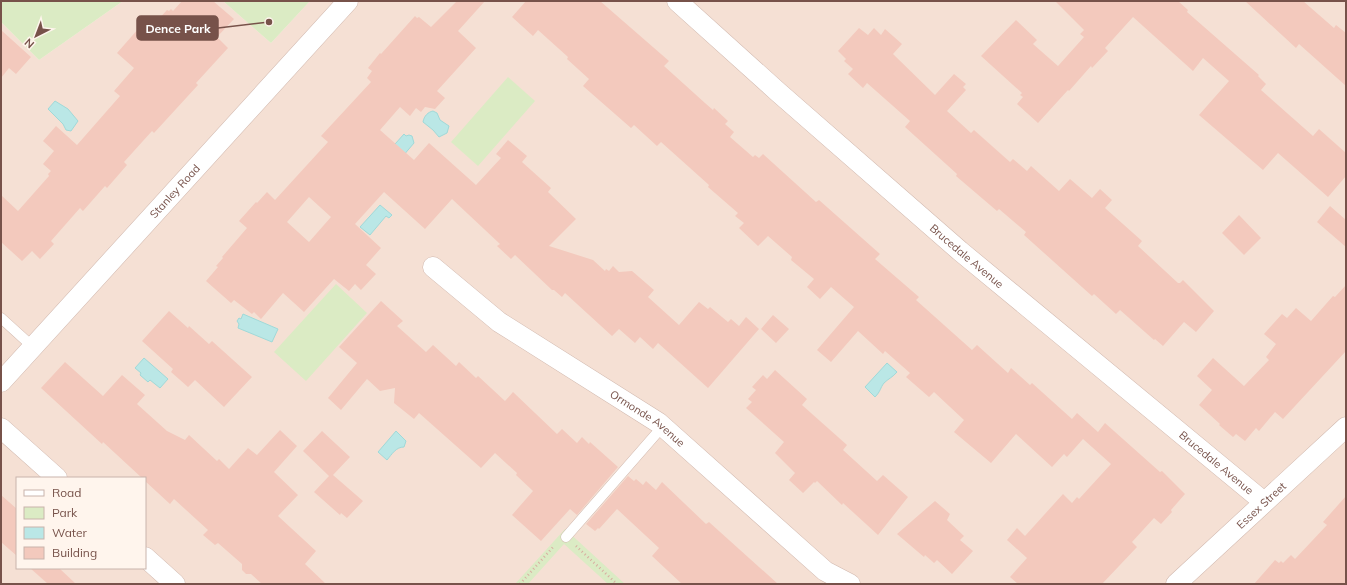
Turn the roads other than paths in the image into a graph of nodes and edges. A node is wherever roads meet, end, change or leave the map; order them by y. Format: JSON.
{"nodes":[{"id":1,"x":677,"y":1,"type":"edge"},
{"id":2,"x":340,"y":4,"type":"edge"},
{"id":3,"x":433,"y":267,"type":"dead end"},
{"id":4,"x":1,"y":318,"type":"edge"},
{"id":5,"x":33,"y":347,"type":"junction"},
{"id":6,"x":1,"y":382,"type":"edge"},
{"id":7,"x":663,"y":426,"type":"junction"},
{"id":8,"x":1346,"y":427,"type":"edge"},
{"id":9,"x":1,"y":428,"type":"edge"},
{"id":10,"x":56,"y":477,"type":"edge"},
{"id":11,"x":1264,"y":502,"type":"junction"},
{"id":12,"x":566,"y":537,"type":"road end"},
{"id":13,"x":146,"y":558,"type":"edge"},
{"id":14,"x":175,"y":584,"type":"edge"},
{"id":15,"x":850,"y":584,"type":"edge"},
{"id":16,"x":1176,"y":584,"type":"edge"}],
"edges":[{"from":1,"to":11,"type":"street","name":"Brucedale Avenue"},
{"from":2,"to":5,"type":"street","name":"Stanley Road"},
{"from":3,"to":7,"type":"street","name":"Ormonde Avenue"},
{"from":4,"to":5,"type":"lane"},
{"from":5,"to":6,"type":"street","name":"Stanley Road"},
{"from":7,"to":12,"type":"lane"},
{"from":7,"to":15,"type":"street","name":"Ormonde Avenue"},
{"from":8,"to":11,"type":"street","name":"Essex Street"},
{"from":9,"to":10,"type":"street"},
{"from":11,"to":16,"type":"street","name":"Essex Street"},
{"from":13,"to":14,"type":"street"}]}
